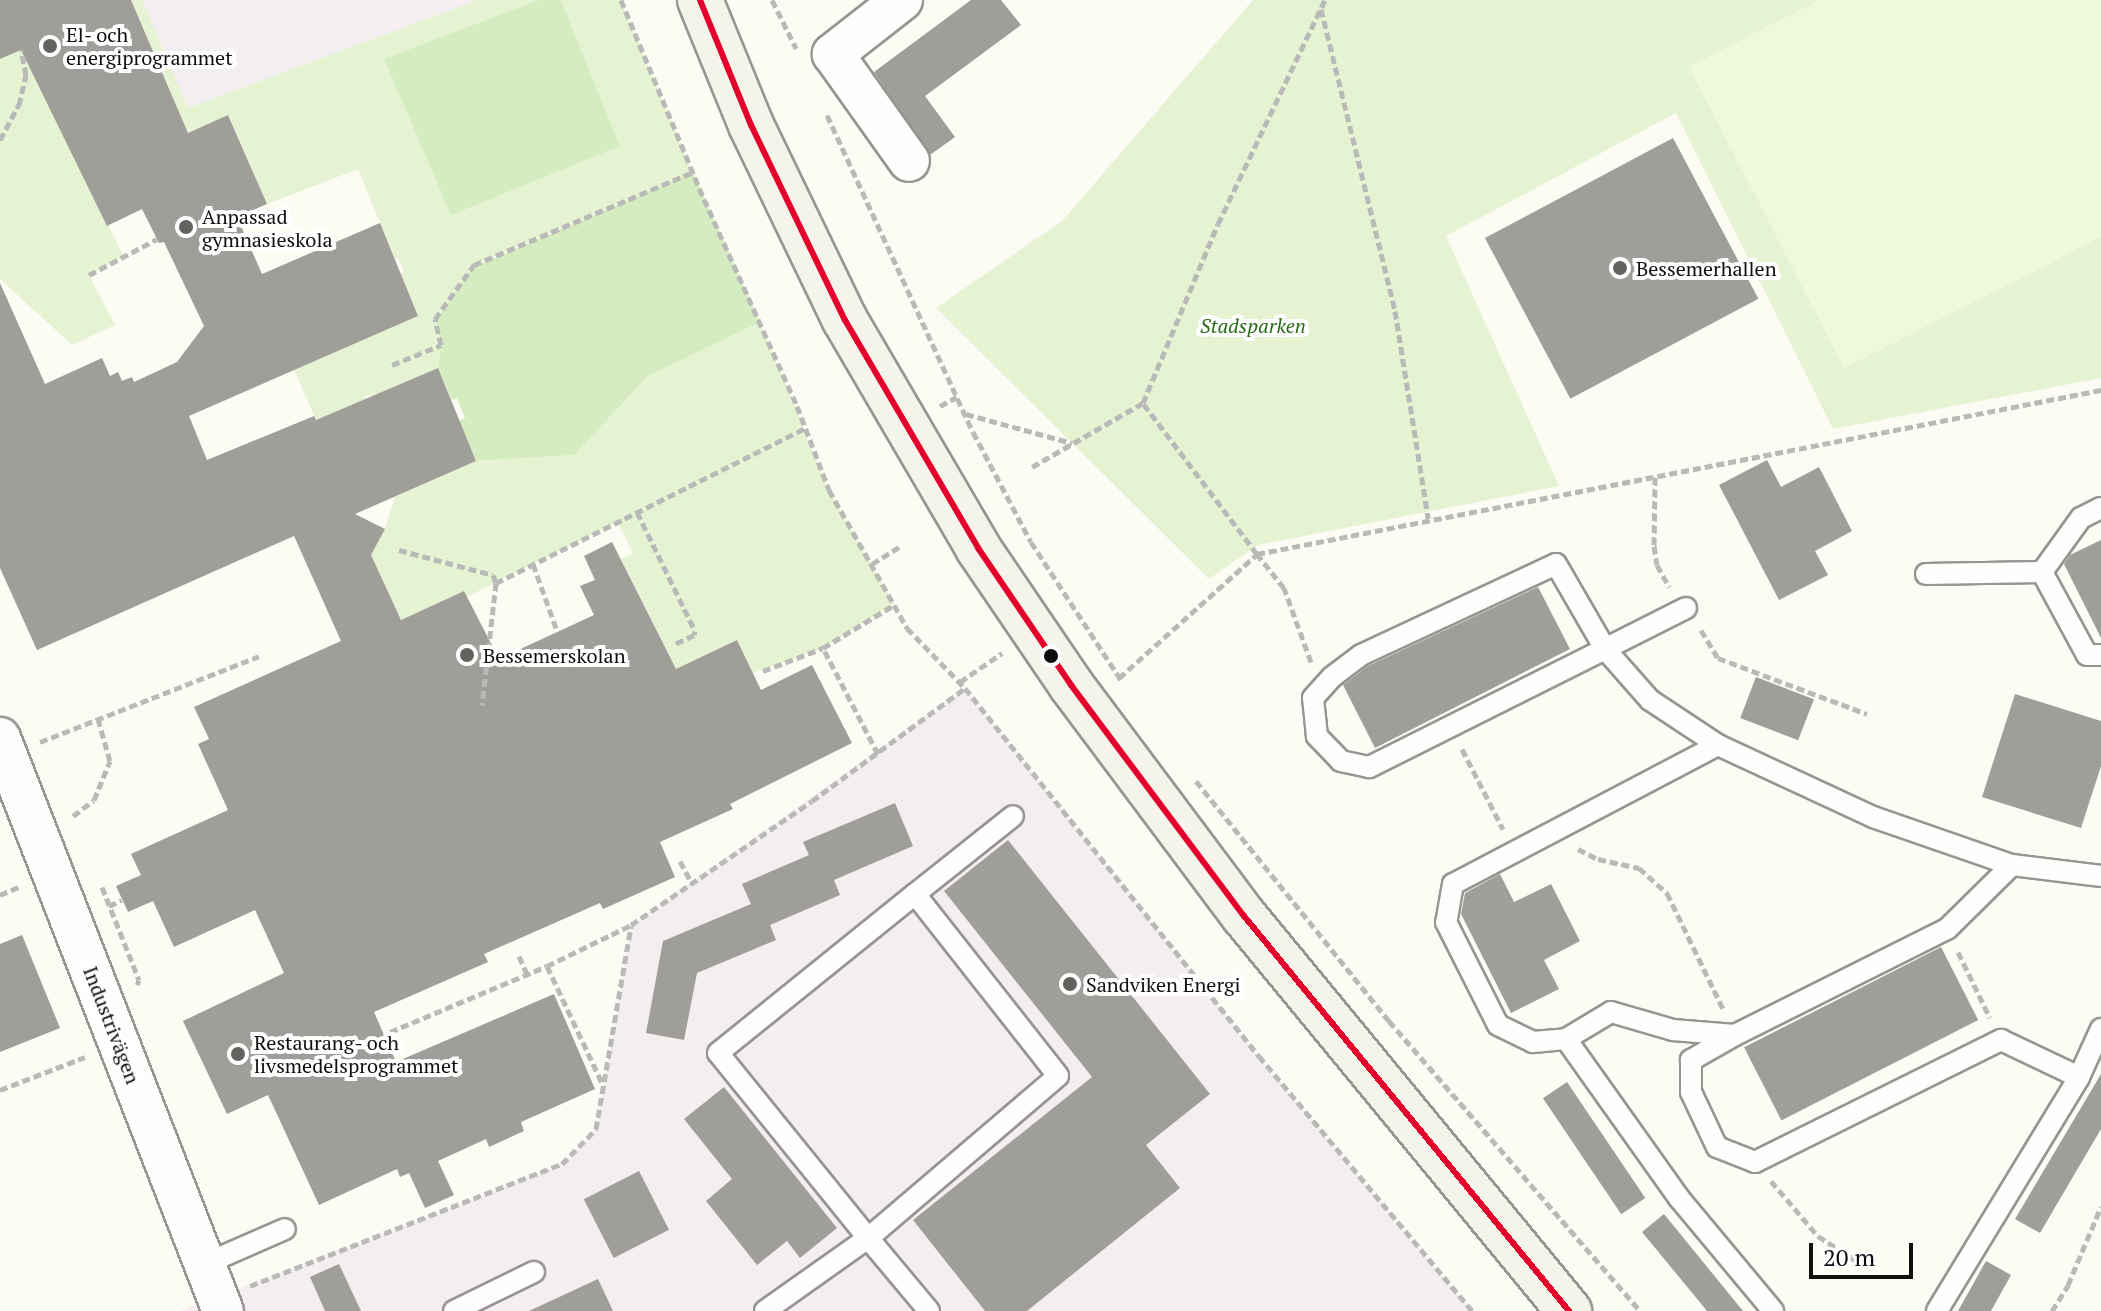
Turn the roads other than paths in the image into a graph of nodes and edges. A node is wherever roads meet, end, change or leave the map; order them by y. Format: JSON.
{"nodes":[{"id":1,"x":700,"y":0,"type":"edge"},
{"id":2,"x":902,"y":0,"type":"edge"},
{"id":3,"x":909,"y":161,"type":"dead end"},
{"id":4,"x":2101,"y":508,"type":"edge"},
{"id":5,"x":2042,"y":572,"type":"junction"},
{"id":6,"x":1926,"y":574,"type":"dead end"},
{"id":7,"x":1686,"y":608,"type":"road end"},
{"id":8,"x":1605,"y":649,"type":"junction"},
{"id":9,"x":2101,"y":655,"type":"edge"},
{"id":10,"x":1718,"y":745,"type":"junction"},
{"id":11,"x":3,"y":747,"type":"edge"},
{"id":12,"x":1013,"y":816,"type":"dead end"},
{"id":13,"x":2012,"y":865,"type":"junction"},
{"id":14,"x":2101,"y":876,"type":"edge"},
{"id":15,"x":915,"y":894,"type":"junction"},
{"id":16,"x":2101,"y":1029,"type":"edge"},
{"id":17,"x":1735,"y":1035,"type":"junction"},
{"id":18,"x":1566,"y":1039,"type":"junction"},
{"id":19,"x":2079,"y":1077,"type":"junction"},
{"id":20,"x":285,"y":1229,"type":"dead end"},
{"id":21,"x":868,"y":1238,"type":"junction"},
{"id":22,"x":534,"y":1272,"type":"dead end"},
{"id":23,"x":215,"y":1291,"type":"edge"},
{"id":24,"x":454,"y":1311,"type":"edge"},
{"id":25,"x":765,"y":1311,"type":"edge"},
{"id":26,"x":929,"y":1311,"type":"edge"},
{"id":27,"x":1569,"y":1311,"type":"edge"},
{"id":28,"x":1773,"y":1311,"type":"edge"},
{"id":29,"x":1937,"y":1311,"type":"edge"}],
"edges":[{"from":1,"to":27,"type":"main road"},
{"from":2,"to":3,"type":"street"},
{"from":4,"to":5,"type":"lane"},
{"from":5,"to":6,"type":"lane"},
{"from":5,"to":9,"type":"lane"},
{"from":7,"to":8,"type":"lane"},
{"from":8,"to":8,"type":"lane"},
{"from":8,"to":10,"type":"lane"},
{"from":10,"to":13,"type":"lane"},
{"from":10,"to":18,"type":"lane"},
{"from":11,"to":23,"type":"street","name":"Industrivägen"},
{"from":12,"to":15,"type":"lane"},
{"from":13,"to":14,"type":"lane"},
{"from":13,"to":17,"type":"lane"},
{"from":15,"to":21,"type":"lane"},
{"from":15,"to":21,"type":"lane"},
{"from":16,"to":19,"type":"lane"},
{"from":17,"to":18,"type":"lane"},
{"from":17,"to":19,"type":"lane"},
{"from":18,"to":28,"type":"lane"},
{"from":19,"to":29,"type":"lane"},
{"from":20,"to":23,"type":"lane"},
{"from":21,"to":25,"type":"lane"},
{"from":21,"to":26,"type":"lane"},
{"from":22,"to":24,"type":"lane"}]}
